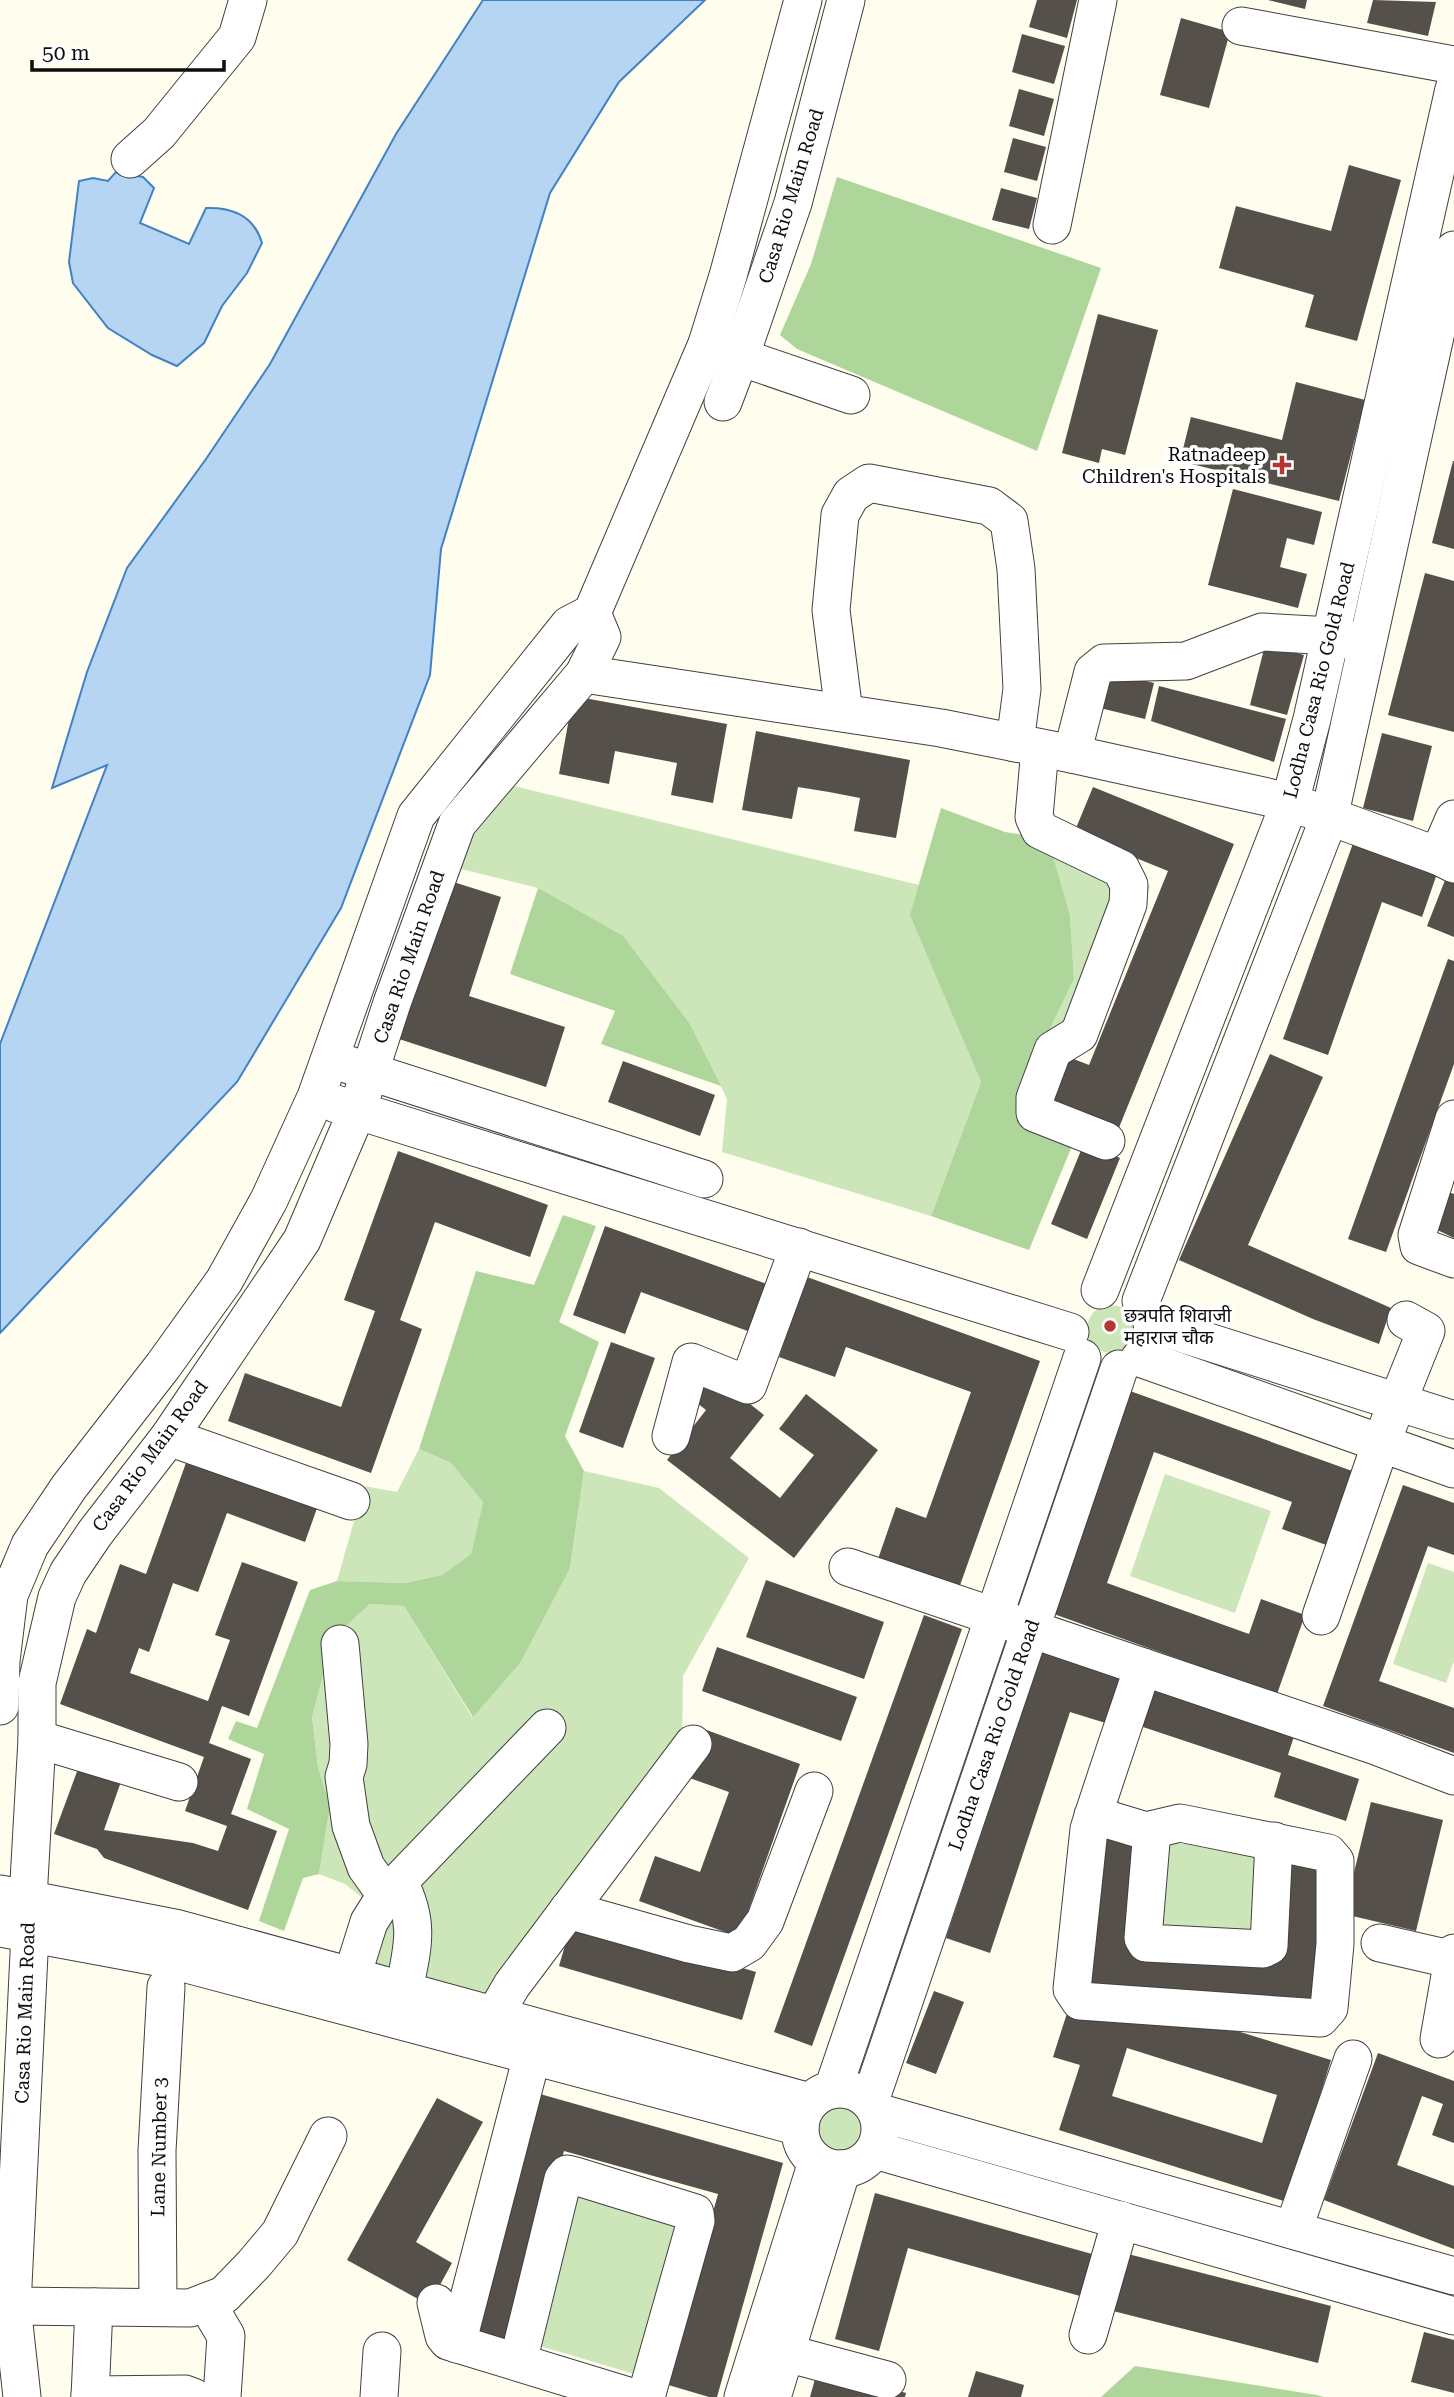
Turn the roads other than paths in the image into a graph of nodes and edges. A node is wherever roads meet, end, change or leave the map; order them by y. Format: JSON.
{"nodes":[{"id":1,"x":248,"y":0,"type":"edge"},
{"id":2,"x":1098,"y":0,"type":"edge"},
{"id":3,"x":801,"y":7,"type":"edge"},
{"id":4,"x":842,"y":13,"type":"edge"},
{"id":5,"x":1241,"y":26,"type":"dead end"},
{"id":6,"x":1454,"y":65,"type":"edge"},
{"id":7,"x":1454,"y":89,"type":"edge"},
{"id":8,"x":130,"y":159,"type":"dead end"},
{"id":9,"x":1052,"y":225,"type":"dead end"},
{"id":10,"x":1454,"y":250,"type":"edge"},
{"id":11,"x":724,"y":351,"type":"junction"},
{"id":12,"x":1395,"y":351,"type":"junction"},
{"id":13,"x":1442,"y":361,"type":"edge"},
{"id":14,"x":851,"y":395,"type":"dead end"},
{"id":15,"x":723,"y":402,"type":"dead end"},
{"id":16,"x":592,"y":613,"type":"junction"},
{"id":17,"x":1331,"y":636,"type":"junction"},
{"id":18,"x":1368,"y":645,"type":"junction"},
{"id":19,"x":584,"y":674,"type":"junction"},
{"id":20,"x":844,"y":713,"type":"junction"},
{"id":21,"x":1042,"y":749,"type":"junction"},
{"id":22,"x":1290,"y":802,"type":"junction"},
{"id":23,"x":1329,"y":818,"type":"junction"},
{"id":24,"x":1454,"y":819,"type":"edge"},
{"id":25,"x":1446,"y":860,"type":"edge"},
{"id":26,"x":328,"y":1058,"type":"junction"},
{"id":27,"x":370,"y":1072,"type":"junction"},
{"id":28,"x":316,"y":1097,"type":"junction"},
{"id":29,"x":357,"y":1111,"type":"junction"},
{"id":30,"x":1454,"y":1119,"type":"edge"},
{"id":31,"x":1106,"y":1141,"type":"dead end"},
{"id":32,"x":704,"y":1179,"type":"dead end"},
{"id":33,"x":799,"y":1247,"type":"junction"},
{"id":34,"x":1454,"y":1259,"type":"edge"},
{"id":35,"x":1100,"y":1290,"type":"junction"},
{"id":36,"x":1147,"y":1313,"type":"junction"},
{"id":37,"x":1406,"y":1320,"type":"dead end"},
{"id":38,"x":1076,"y":1345,"type":"junction"},
{"id":39,"x":1130,"y":1364,"type":"junction"},
{"id":40,"x":1397,"y":1401,"type":"junction"},
{"id":41,"x":1454,"y":1420,"type":"edge"},
{"id":42,"x":671,"y":1436,"type":"dead end"},
{"id":43,"x":169,"y":1437,"type":"junction"},
{"id":44,"x":1381,"y":1443,"type":"junction"},
{"id":45,"x":1454,"y":1469,"type":"edge"},
{"id":46,"x":351,"y":1501,"type":"dead end"},
{"id":47,"x":848,"y":1567,"type":"dead end"},
{"id":48,"x":1321,"y":1616,"type":"dead end"},
{"id":49,"x":994,"y":1617,"type":"junction"},
{"id":50,"x":1031,"y":1629,"type":"junction"},
{"id":51,"x":340,"y":1644,"type":"dead end"},
{"id":52,"x":1143,"y":1667,"type":"junction"},
{"id":53,"x":0,"y":1706,"type":"edge"},
{"id":54,"x":547,"y":1728,"type":"dead end"},
{"id":55,"x":37,"y":1739,"type":"junction"},
{"id":56,"x":693,"y":1744,"type":"dead end"},
{"id":57,"x":1454,"y":1776,"type":"edge"},
{"id":58,"x":179,"y":1782,"type":"dead end"},
{"id":59,"x":814,"y":1791,"type":"dead end"},
{"id":60,"x":1093,"y":1815,"type":"junction"},
{"id":61,"x":1152,"y":1830,"type":"junction"},
{"id":62,"x":1274,"y":1842,"type":"junction"},
{"id":63,"x":393,"y":1888,"type":"junction"},
{"id":64,"x":568,"y":1909,"type":"junction"},
{"id":65,"x":14,"y":1914,"type":"edge"},
{"id":66,"x":1380,"y":1943,"type":"dead end"},
{"id":67,"x":208,"y":1953,"type":"junction"},
{"id":68,"x":1454,"y":1957,"type":"edge"},
{"id":69,"x":352,"y":1976,"type":"junction"},
{"id":70,"x":166,"y":1987,"type":"dead end"},
{"id":71,"x":404,"y":1990,"type":"junction"},
{"id":72,"x":452,"y":2018,"type":"junction"},
{"id":73,"x":491,"y":2029,"type":"junction"},
{"id":74,"x":1439,"y":2039,"type":"dead end"},
{"id":75,"x":532,"y":2056,"type":"junction"},
{"id":76,"x":1353,"y":2059,"type":"dead end"},
{"id":77,"x":814,"y":2106,"type":"junction"},
{"id":78,"x":873,"y":2107,"type":"junction"},
{"id":79,"x":328,"y":2136,"type":"dead end"},
{"id":80,"x":875,"y":2150,"type":"junction"},
{"id":81,"x":829,"y":2166,"type":"junction"},
{"id":82,"x":1121,"y":2220,"type":"junction"},
{"id":83,"x":1293,"y":2230,"type":"junction"},
{"id":84,"x":1454,"y":2276,"type":"edge"},
{"id":85,"x":206,"y":2301,"type":"junction"},
{"id":86,"x":436,"y":2303,"type":"dead end"},
{"id":87,"x":12,"y":2306,"type":"junction"},
{"id":88,"x":94,"y":2307,"type":"junction"},
{"id":89,"x":158,"y":2307,"type":"junction"},
{"id":90,"x":1454,"y":2316,"type":"edge"},
{"id":91,"x":1088,"y":2335,"type":"dead end"},
{"id":92,"x":457,"y":2344,"type":"junction"},
{"id":93,"x":382,"y":2351,"type":"dead end"},
{"id":94,"x":786,"y":2353,"type":"junction"},
{"id":95,"x":519,"y":2362,"type":"junction"},
{"id":96,"x":887,"y":2380,"type":"dead end"},
{"id":97,"x":90,"y":2396,"type":"edge"},
{"id":98,"x":22,"y":2397,"type":"edge"},
{"id":99,"x":193,"y":2397,"type":"edge"},
{"id":100,"x":222,"y":2397,"type":"edge"},
{"id":101,"x":379,"y":2397,"type":"edge"},
{"id":102,"x":631,"y":2397,"type":"edge"},
{"id":103,"x":646,"y":2397,"type":"edge"},
{"id":104,"x":743,"y":2397,"type":"edge"},
{"id":105,"x":772,"y":2397,"type":"edge"}],
"edges":[{"from":1,"to":8,"type":"street"},
{"from":2,"to":9,"type":"street"},
{"from":3,"to":4,"type":"street"},
{"from":3,"to":11,"type":"street","name":"Casa Rio Main Road"},
{"from":4,"to":11,"type":"street","name":"Casa Rio Main Road"},
{"from":5,"to":6,"type":"street"},
{"from":7,"to":12,"type":"street","name":"Lodha Casa Rio Gold Road"},
{"from":10,"to":13,"type":"street","name":"Lodha Casa Rio Gold Road"},
{"from":11,"to":14,"type":"street"},
{"from":11,"to":15,"type":"street"},
{"from":11,"to":16,"type":"street","name":"Casa Rio Main Road"},
{"from":12,"to":13,"type":"street"},
{"from":12,"to":17,"type":"street","name":"Lodha Casa Rio Gold Road"},
{"from":13,"to":18,"type":"street","name":"Lodha Casa Rio Gold Road"},
{"from":16,"to":19,"type":"street","name":"Casa Rio Main Road"},
{"from":16,"to":26,"type":"street","name":"Casa Rio Main Road"},
{"from":17,"to":18,"type":"street"},
{"from":17,"to":21,"type":"street"},
{"from":17,"to":22,"type":"street","name":"Lodha Casa Rio Gold Road"},
{"from":18,"to":23,"type":"street","name":"Lodha Casa Rio Gold Road"},
{"from":19,"to":20,"type":"street"},
{"from":19,"to":27,"type":"street","name":"Casa Rio Main Road"},
{"from":20,"to":21,"type":"street"},
{"from":20,"to":21,"type":"street"},
{"from":21,"to":22,"type":"street"},
{"from":21,"to":31,"type":"street"},
{"from":22,"to":23,"type":"street"},
{"from":22,"to":35,"type":"street","name":"Lodha Casa Rio Gold Road"},
{"from":23,"to":25,"type":"street"},
{"from":23,"to":36,"type":"street","name":"Lodha Casa Rio Gold Road"},
{"from":24,"to":25,"type":"street"},
{"from":26,"to":27,"type":"street"},
{"from":26,"to":28,"type":"street","name":"Casa Rio Main Road"},
{"from":27,"to":29,"type":"street","name":"Casa Rio Main Road"},
{"from":27,"to":32,"type":"street"},
{"from":28,"to":29,"type":"street"},
{"from":28,"to":53,"type":"street","name":"Casa Rio Main Road"},
{"from":29,"to":33,"type":"street"},
{"from":29,"to":43,"type":"street","name":"Casa Rio Main Road"},
{"from":30,"to":34,"type":"street"},
{"from":33,"to":38,"type":"street"},
{"from":33,"to":42,"type":"street"},
{"from":35,"to":36,"type":"street"},
{"from":35,"to":38,"type":"street","name":"Lodha Casa Rio Gold Road"},
{"from":36,"to":39,"type":"street","name":"Lodha Casa Rio Gold Road"},
{"from":36,"to":40,"type":"street"},
{"from":37,"to":40,"type":"street"},
{"from":38,"to":39,"type":"street"},
{"from":38,"to":49,"type":"street","name":"Lodha Casa Rio Gold Road"},
{"from":39,"to":44,"type":"street"},
{"from":39,"to":50,"type":"street","name":"Lodha Casa Rio Gold Road"},
{"from":40,"to":41,"type":"street"},
{"from":40,"to":44,"type":"street"},
{"from":43,"to":46,"type":"street"},
{"from":43,"to":55,"type":"street","name":"Casa Rio Main Road"},
{"from":44,"to":45,"type":"street"},
{"from":44,"to":48,"type":"street"},
{"from":47,"to":49,"type":"street"},
{"from":49,"to":50,"type":"street"},
{"from":49,"to":77,"type":"street","name":"Lodha Casa Rio Gold Road"},
{"from":50,"to":52,"type":"street"},
{"from":50,"to":78,"type":"street","name":"Lodha Casa Rio Gold Road"},
{"from":51,"to":63,"type":"street"},
{"from":52,"to":57,"type":"street"},
{"from":52,"to":60,"type":"street"},
{"from":54,"to":63,"type":"street"},
{"from":55,"to":58,"type":"street"},
{"from":55,"to":65,"type":"street","name":"Casa Rio Main Road"},
{"from":56,"to":64,"type":"street"},
{"from":59,"to":64,"type":"street"},
{"from":60,"to":61,"type":"street"},
{"from":60,"to":62,"type":"street"},
{"from":61,"to":62,"type":"street"},
{"from":61,"to":62,"type":"street"},
{"from":63,"to":69,"type":"street"},
{"from":63,"to":71,"type":"street"},
{"from":64,"to":73,"type":"street"},
{"from":65,"to":67,"type":"street"},
{"from":65,"to":87,"type":"street","name":"Casa Rio Main Road"},
{"from":66,"to":68,"type":"street"},
{"from":67,"to":69,"type":"street"},
{"from":67,"to":72,"type":"street"},
{"from":68,"to":74,"type":"street"},
{"from":69,"to":71,"type":"street"},
{"from":70,"to":89,"type":"street","name":"Lane Number 3"},
{"from":71,"to":72,"type":"street"},
{"from":72,"to":73,"type":"street"},
{"from":73,"to":75,"type":"street"},
{"from":73,"to":77,"type":"street"},
{"from":75,"to":77,"type":"street"},
{"from":75,"to":92,"type":"street"},
{"from":76,"to":83,"type":"street"},
{"from":77,"to":78,"type":"street"},
{"from":77,"to":81,"type":"street"},
{"from":78,"to":80,"type":"street","name":"Lodha Casa Rio Gold Road"},
{"from":78,"to":83,"type":"street"},
{"from":79,"to":85,"type":"street"},
{"from":80,"to":81,"type":"street"},
{"from":80,"to":82,"type":"street"},
{"from":81,"to":94,"type":"street"},
{"from":81,"to":104,"type":"street"},
{"from":82,"to":90,"type":"street"},
{"from":82,"to":91,"type":"street"},
{"from":83,"to":84,"type":"street"},
{"from":85,"to":89,"type":"street"},
{"from":85,"to":100,"type":"street"},
{"from":86,"to":92,"type":"street"},
{"from":87,"to":88,"type":"street"},
{"from":87,"to":98,"type":"street","name":"Casa Rio Main Road"},
{"from":88,"to":89,"type":"street"},
{"from":88,"to":97,"type":"street"},
{"from":92,"to":95,"type":"street"},
{"from":93,"to":101,"type":"street"},
{"from":94,"to":96,"type":"street"},
{"from":94,"to":105,"type":"street"},
{"from":95,"to":102,"type":"street"},
{"from":95,"to":103,"type":"street"},
{"from":97,"to":99,"type":"street"}]}
